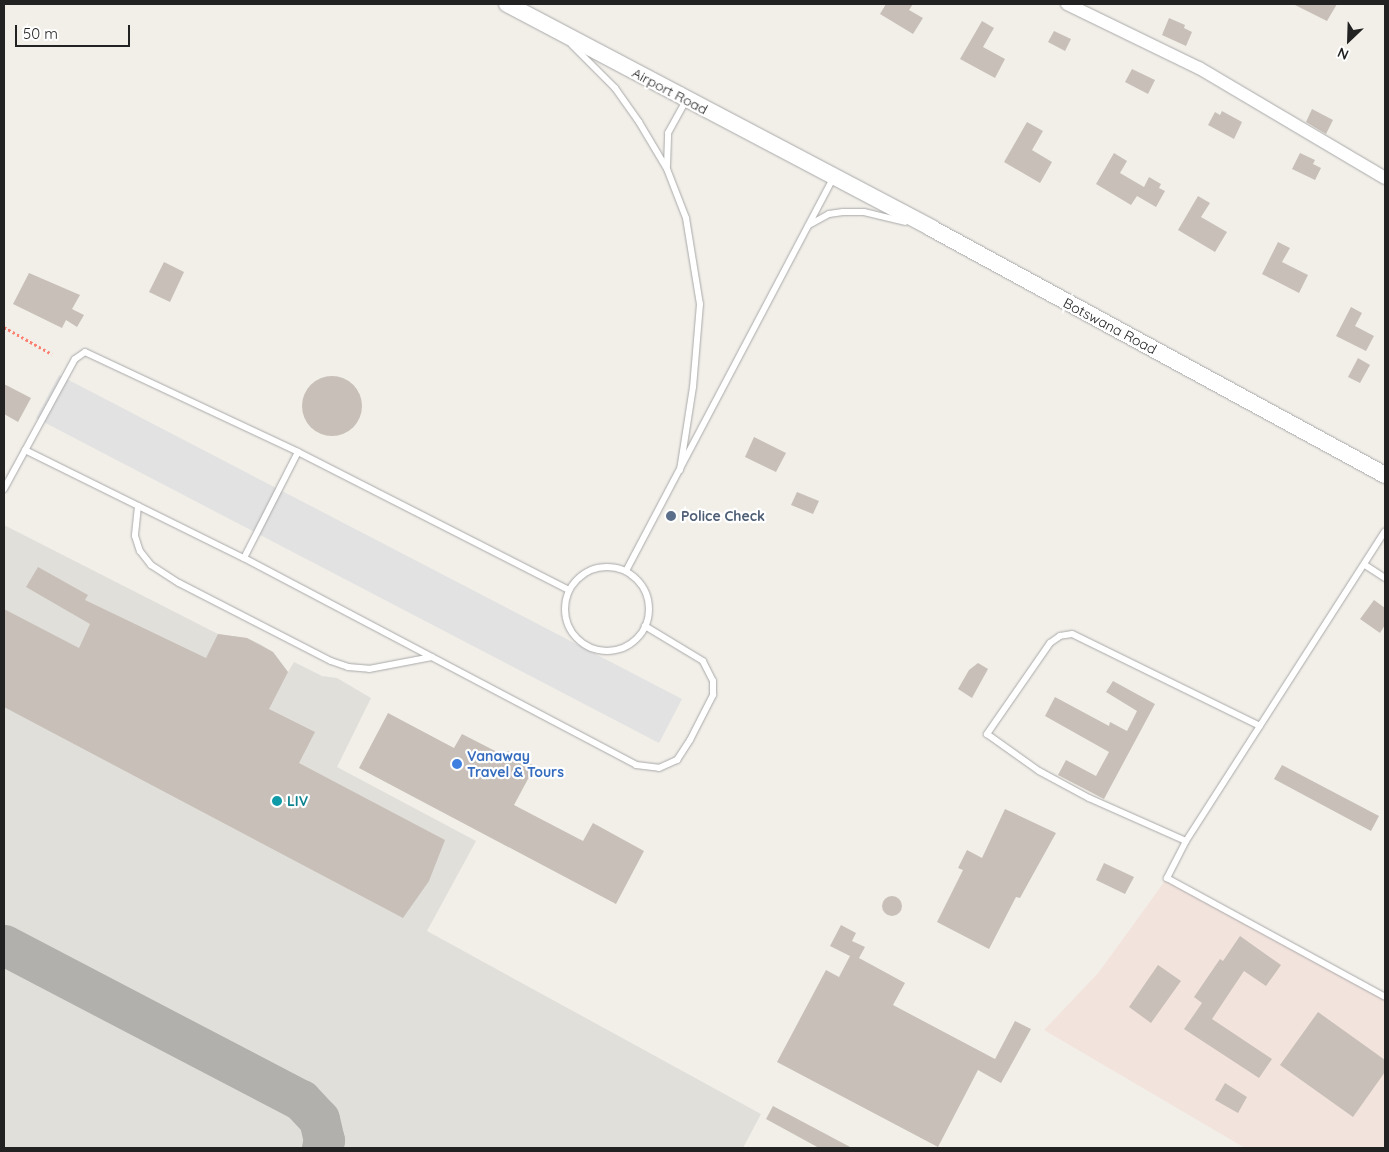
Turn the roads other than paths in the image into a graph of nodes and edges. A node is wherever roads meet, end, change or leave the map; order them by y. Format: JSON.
{"nodes":[{"id":1,"x":508,"y":4,"type":"edge"},
{"id":2,"x":1067,"y":4,"type":"edge"},
{"id":3,"x":554,"y":28,"type":"junction"},
{"id":4,"x":686,"y":101,"type":"junction"},
{"id":5,"x":667,"y":169,"type":"junction"},
{"id":6,"x":834,"y":177,"type":"junction"},
{"id":7,"x":1385,"y":178,"type":"edge"},
{"id":8,"x":808,"y":225,"type":"junction"},
{"id":9,"x":931,"y":228,"type":"junction"},
{"id":10,"x":25,"y":450,"type":"junction"},
{"id":11,"x":298,"y":452,"type":"junction"},
{"id":12,"x":680,"y":470,"type":"junction"},
{"id":13,"x":1385,"y":476,"type":"edge"},
{"id":14,"x":4,"y":489,"type":"edge"},
{"id":15,"x":138,"y":506,"type":"junction"},
{"id":16,"x":1385,"y":531,"type":"edge"},
{"id":17,"x":244,"y":558,"type":"junction"},
{"id":18,"x":1364,"y":565,"type":"junction"},
{"id":19,"x":626,"y":571,"type":"junction"},
{"id":20,"x":1385,"y":578,"type":"edge"},
{"id":21,"x":569,"y":590,"type":"junction"},
{"id":22,"x":645,"y":626,"type":"junction"},
{"id":23,"x":432,"y":657,"type":"junction"},
{"id":24,"x":1260,"y":726,"type":"junction"},
{"id":25,"x":1186,"y":841,"type":"junction"},
{"id":26,"x":1385,"y":997,"type":"edge"}],
"edges":[{"from":1,"to":3,"type":"street","name":"Airport Road"},
{"from":2,"to":7,"type":"street"},
{"from":3,"to":4,"type":"street","name":"Airport Road"},
{"from":3,"to":5,"type":"lane"},
{"from":4,"to":5,"type":"lane"},
{"from":4,"to":6,"type":"street","name":"Airport Road"},
{"from":5,"to":12,"type":"lane"},
{"from":6,"to":8,"type":"lane"},
{"from":6,"to":9,"type":"street","name":"Botswana Road"},
{"from":8,"to":9,"type":"lane"},
{"from":8,"to":12,"type":"lane"},
{"from":9,"to":13,"type":"street","name":"Botswana Road"},
{"from":10,"to":11,"type":"lane"},
{"from":10,"to":14,"type":"lane"},
{"from":10,"to":15,"type":"lane"},
{"from":11,"to":17,"type":"lane"},
{"from":11,"to":21,"type":"lane"},
{"from":12,"to":19,"type":"lane"},
{"from":15,"to":17,"type":"lane"},
{"from":15,"to":23,"type":"lane"},
{"from":16,"to":18,"type":"lane"},
{"from":17,"to":23,"type":"lane"},
{"from":18,"to":20,"type":"lane"},
{"from":18,"to":24,"type":"lane"},
{"from":19,"to":21,"type":"lane"},
{"from":19,"to":22,"type":"lane"},
{"from":21,"to":22,"type":"lane"},
{"from":22,"to":23,"type":"lane"},
{"from":24,"to":25,"type":"lane"},
{"from":24,"to":25,"type":"lane"},
{"from":25,"to":26,"type":"lane"}]}
